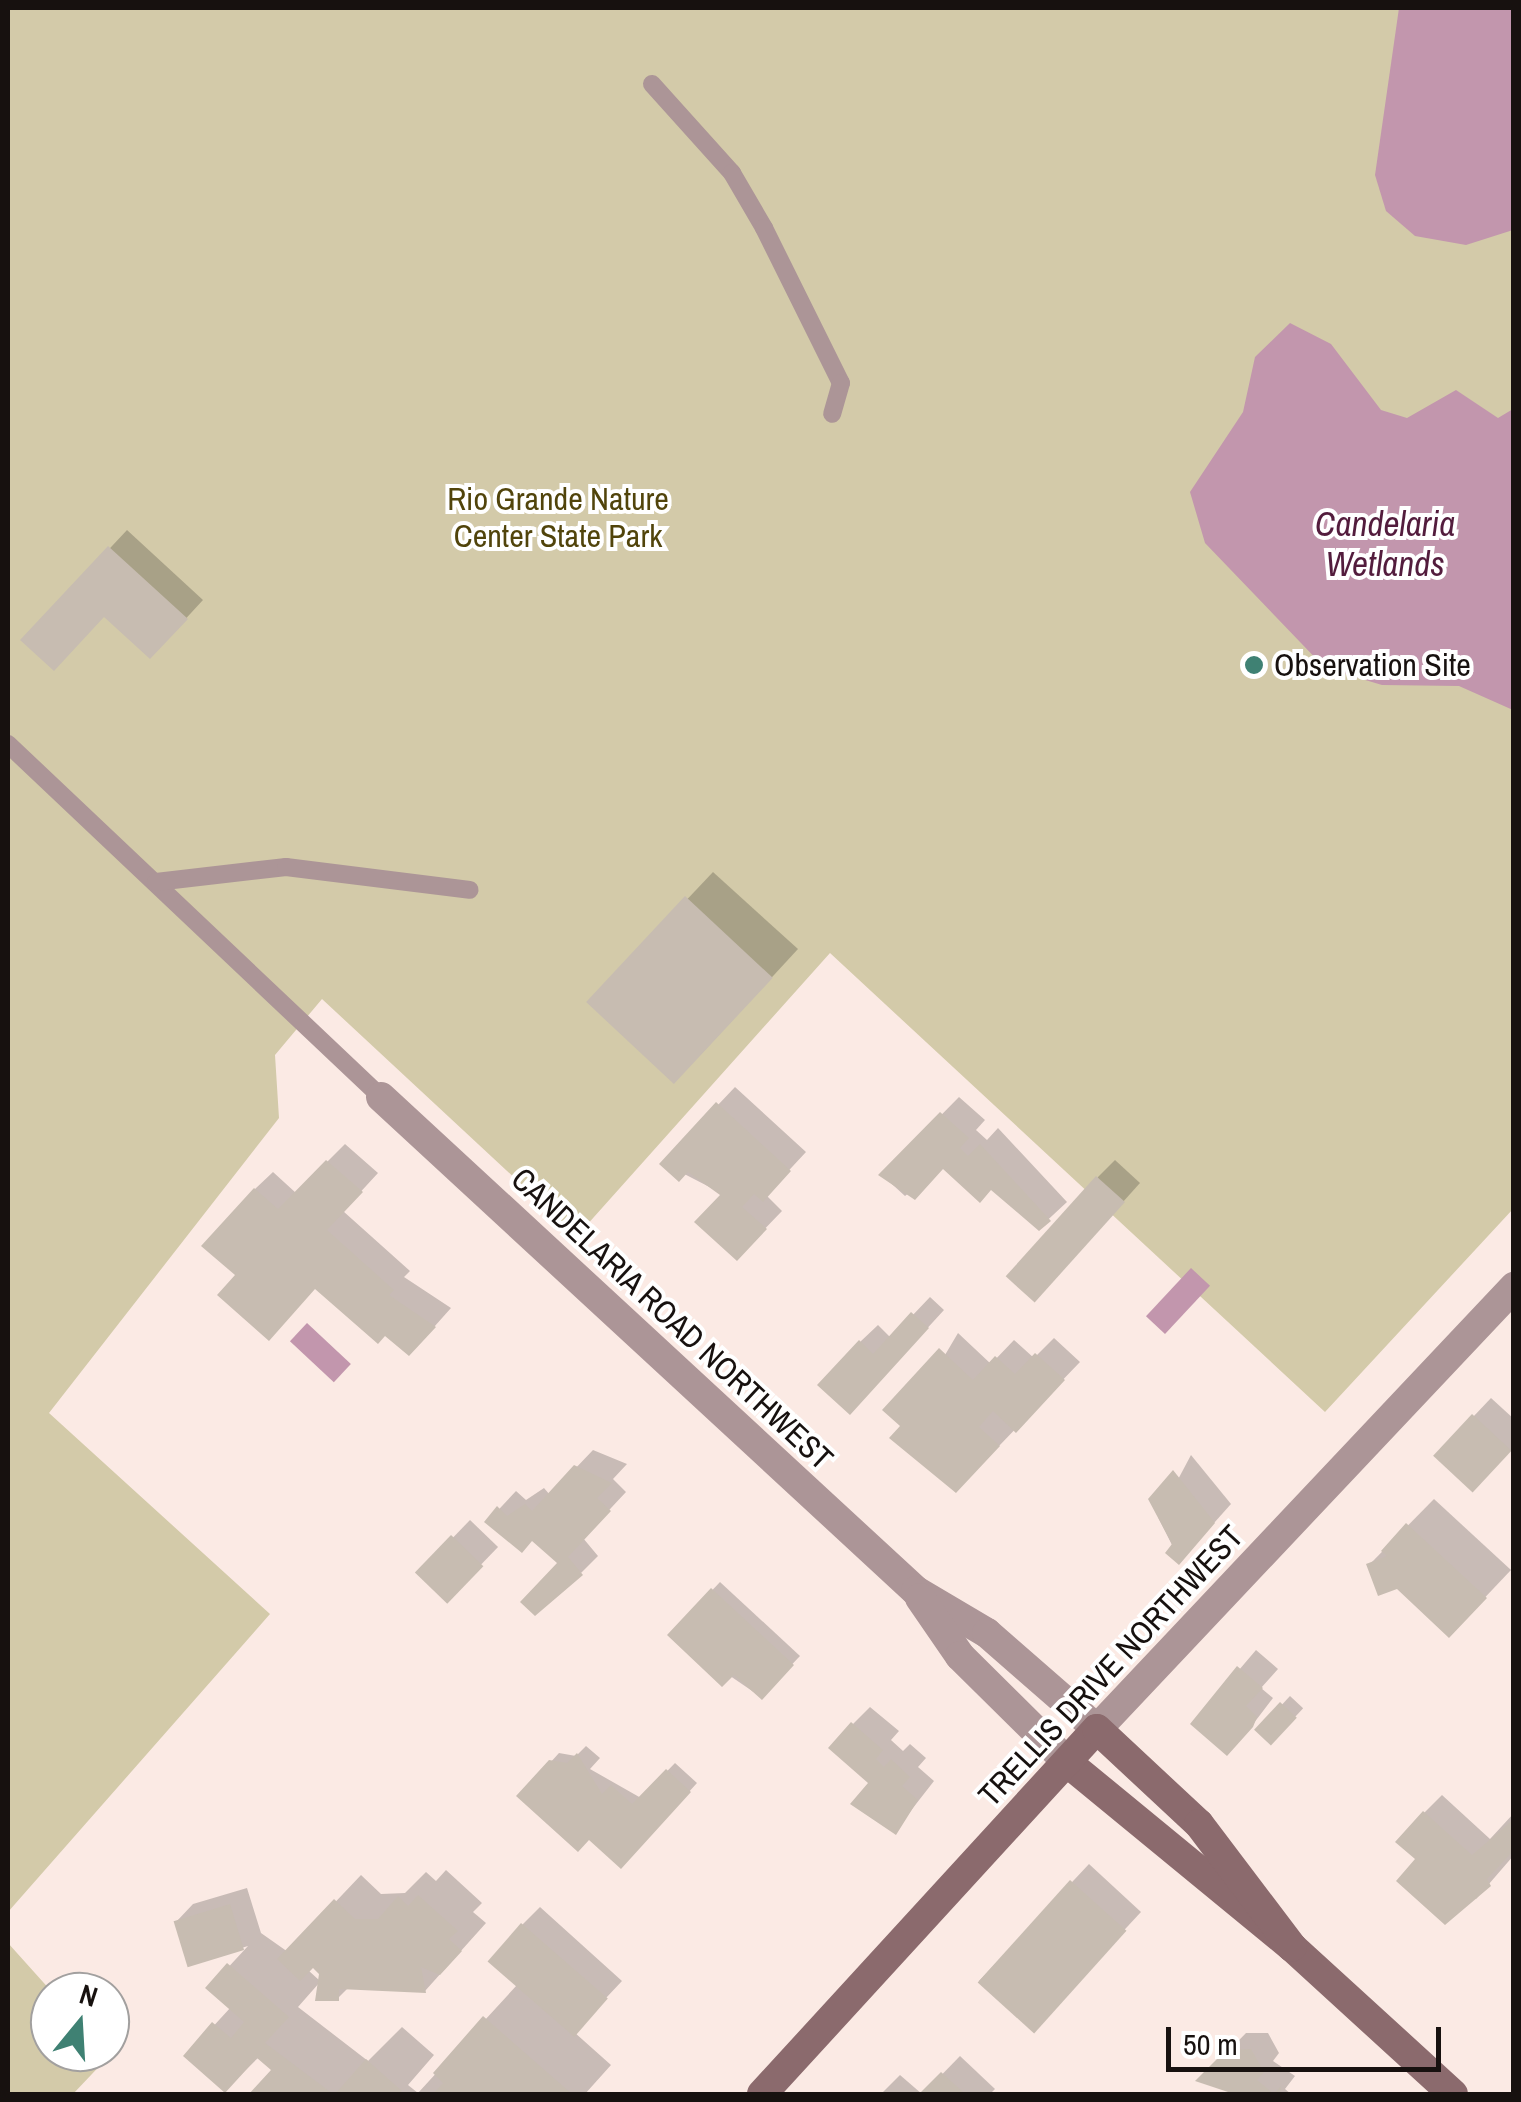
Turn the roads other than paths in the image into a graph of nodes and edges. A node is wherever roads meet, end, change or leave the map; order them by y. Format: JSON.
{"nodes":[{"id":1,"x":652,"y":84,"type":"dead end"},
{"id":2,"x":832,"y":414,"type":"dead end"},
{"id":3,"x":8,"y":744,"type":"edge"},
{"id":4,"x":156,"y":882,"type":"junction"},
{"id":5,"x":470,"y":890,"type":"dead end"},
{"id":6,"x":381,"y":1097,"type":"joint"},
{"id":7,"x":1514,"y":1287,"type":"edge"},
{"id":8,"x":916,"y":1591,"type":"junction"},
{"id":9,"x":1097,"y":1729,"type":"junction"},
{"id":10,"x":1068,"y":1764,"type":"junction"},
{"id":11,"x":1292,"y":1947,"type":"junction"},
{"id":12,"x":762,"y":2094,"type":"edge"},
{"id":13,"x":1453,"y":2094,"type":"edge"}],
"edges":[{"from":1,"to":2,"type":"lane"},
{"from":3,"to":4,"type":"lane"},
{"from":4,"to":5,"type":"lane"},
{"from":4,"to":6,"type":"lane"},
{"from":6,"to":8,"type":"street","name":"CANDELARIA ROAD NORTHWEST"},
{"from":7,"to":9,"type":"street","name":"TRELLIS DRIVE NORTHWEST"},
{"from":8,"to":9,"type":"street","name":"CANDELARIA ROAD NORTHWEST"},
{"from":8,"to":10,"type":"street","name":"CANDELARIA ROAD NORTHWEST"},
{"from":9,"to":10,"type":"street","name":"TRELLIS DRIVE NORTHWEST"},
{"from":9,"to":11,"type":"street","name":"CANDELARIA ROAD NORTHWEST"},
{"from":10,"to":11,"type":"street","name":"CANDELARIA ROAD NORTHWEST"},
{"from":10,"to":12,"type":"street","name":"TRELLIS DRIVE NORTHWEST"},
{"from":11,"to":13,"type":"street","name":"CANDELARIA ROAD NORTHWEST"}]}
